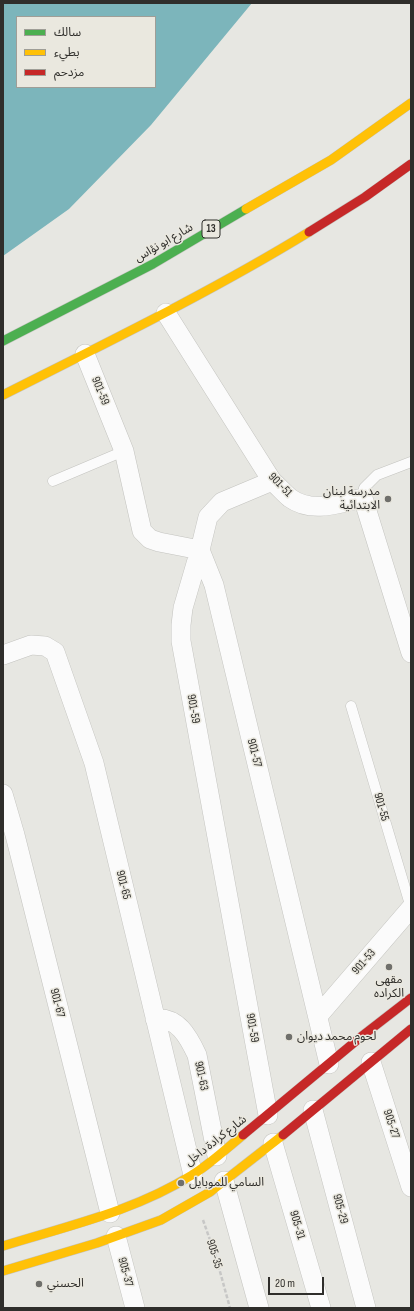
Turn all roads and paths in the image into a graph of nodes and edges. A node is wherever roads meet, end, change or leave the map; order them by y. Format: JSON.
{"nodes":[{"id":1,"x":411,"y":103,"type":"edge"},
{"id":2,"x":411,"y":164,"type":"edge"},
{"id":3,"x":166,"y":313,"type":"junction"},
{"id":4,"x":3,"y":341,"type":"edge"},
{"id":5,"x":85,"y":354,"type":"junction"},
{"id":6,"x":3,"y":395,"type":"edge"},
{"id":7,"x":124,"y":451,"type":"junction"},
{"id":8,"x":411,"y":462,"type":"edge"},
{"id":9,"x":53,"y":481,"type":"dead end"},
{"id":10,"x":272,"y":481,"type":"junction"},
{"id":11,"x":363,"y":498,"type":"junction"},
{"id":12,"x":200,"y":550,"type":"junction"},
{"id":13,"x":411,"y":653,"type":"edge"},
{"id":14,"x":3,"y":655,"type":"edge"},
{"id":15,"x":351,"y":706,"type":"dead end"},
{"id":16,"x":3,"y":794,"type":"edge"},
{"id":17,"x":411,"y":908,"type":"edge"},
{"id":18,"x":411,"y":998,"type":"edge"},
{"id":19,"x":318,"y":1016,"type":"junction"},
{"id":20,"x":155,"y":1019,"type":"junction"},
{"id":21,"x":411,"y":1029,"type":"edge"},
{"id":22,"x":371,"y":1062,"type":"junction"},
{"id":23,"x":329,"y":1064,"type":"junction"},
{"id":24,"x":313,"y":1110,"type":"junction"},
{"id":25,"x":268,"y":1115,"type":"junction"},
{"id":26,"x":274,"y":1143,"type":"junction"},
{"id":27,"x":217,"y":1156,"type":"junction"},
{"id":28,"x":193,"y":1175,"type":"junction"},
{"id":29,"x":224,"y":1181,"type":"junction"},
{"id":30,"x":411,"y":1187,"type":"edge"},
{"id":31,"x":192,"y":1203,"type":"junction"},
{"id":32,"x":110,"y":1213,"type":"junction"},
{"id":33,"x":116,"y":1236,"type":"junction"},
{"id":34,"x":3,"y":1246,"type":"edge"},
{"id":35,"x":3,"y":1272,"type":"edge"},
{"id":36,"x":135,"y":1308,"type":"edge"},
{"id":37,"x":230,"y":1308,"type":"edge"},
{"id":38,"x":259,"y":1308,"type":"edge"},
{"id":39,"x":321,"y":1308,"type":"edge"},
{"id":40,"x":366,"y":1308,"type":"edge"}],
"edges":[{"from":1,"to":4,"type":"main road","name":"شارع ابو نؤاس","number":"13"},
{"from":2,"to":3,"type":"main road"},
{"from":3,"to":5,"type":"main road"},
{"from":3,"to":10,"type":"street","name":"901-51"},
{"from":5,"to":6,"type":"main road"},
{"from":5,"to":7,"type":"street","name":"901-59"},
{"from":7,"to":9,"type":"lane"},
{"from":7,"to":12,"type":"street","name":"901-59"},
{"from":8,"to":11,"type":"lane"},
{"from":10,"to":11,"type":"street","name":"901-51"},
{"from":10,"to":12,"type":"street"},
{"from":11,"to":13,"type":"street"},
{"from":12,"to":19,"type":"street","name":"901-57"},
{"from":12,"to":25,"type":"street","name":"901-59"},
{"from":14,"to":20,"type":"street","name":"901-65"},
{"from":15,"to":17,"type":"lane","name":"901-55"},
{"from":16,"to":32,"type":"street","name":"901-67"},
{"from":17,"to":19,"type":"street","name":"901-53"},
{"from":18,"to":23,"type":"main road","name":"شارع كرادة داخل"},
{"from":19,"to":23,"type":"street","name":"901-57"},
{"from":20,"to":27,"type":"street","name":"901-63"},
{"from":20,"to":28,"type":"street","name":"901-65"},
{"from":21,"to":22,"type":"main road"},
{"from":22,"to":24,"type":"main road"},
{"from":22,"to":30,"type":"street","name":"905-27"},
{"from":23,"to":25,"type":"main road","name":"شارع كرادة داخل"},
{"from":24,"to":26,"type":"main road"},
{"from":24,"to":40,"type":"street","name":"905-29"},
{"from":25,"to":27,"type":"main road","name":"شارع كرادة داخل"},
{"from":26,"to":29,"type":"main road"},
{"from":26,"to":39,"type":"street","name":"905-31"},
{"from":27,"to":28,"type":"main road","name":"شارع كرادة داخل"},
{"from":28,"to":32,"type":"main road","name":"شارع كرادة داخل"},
{"from":29,"to":31,"type":"main road"},
{"from":29,"to":38,"type":"street"},
{"from":31,"to":33,"type":"main road"},
{"from":31,"to":37,"type":"path","name":"905-35"},
{"from":32,"to":34,"type":"main road","name":"شارع كرادة داخل"},
{"from":33,"to":35,"type":"main road"},
{"from":33,"to":36,"type":"street","name":"905-37"}]}
